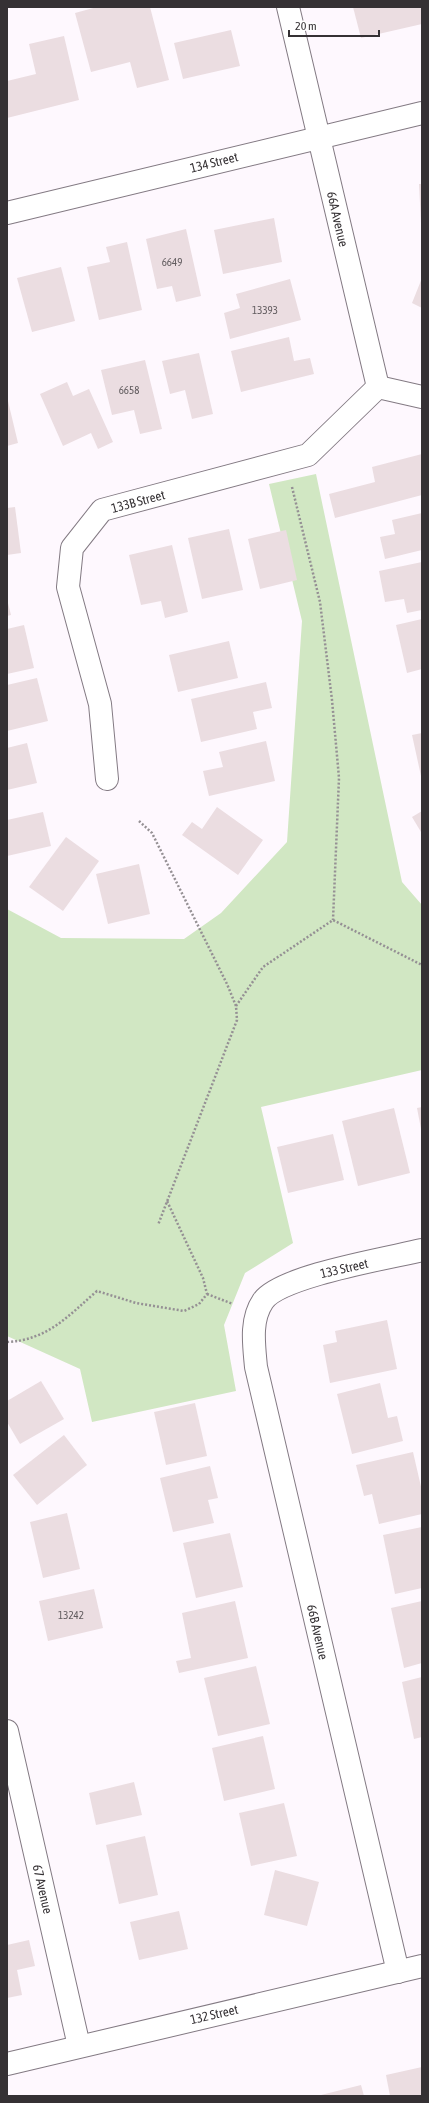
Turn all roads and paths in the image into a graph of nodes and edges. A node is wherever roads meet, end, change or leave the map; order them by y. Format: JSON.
{"nodes":[{"id":1,"x":288,"y":7,"type":"edge"},
{"id":2,"x":422,"y":112,"type":"edge"},
{"id":3,"x":319,"y":137,"type":"junction"},
{"id":4,"x":7,"y":213,"type":"edge"},
{"id":5,"x":378,"y":387,"type":"junction"},
{"id":6,"x":422,"y":397,"type":"edge"},
{"id":7,"x":292,"y":484,"type":"dead end"},
{"id":8,"x":107,"y":779,"type":"dead end"},
{"id":9,"x":139,"y":822,"type":"dead end"},
{"id":10,"x":333,"y":920,"type":"junction"},
{"id":11,"x":422,"y":966,"type":"edge"},
{"id":12,"x":236,"y":1006,"type":"junction"},
{"id":13,"x":167,"y":1201,"type":"junction"},
{"id":14,"x":158,"y":1225,"type":"dead end"},
{"id":15,"x":422,"y":1250,"type":"edge"},
{"id":16,"x":207,"y":1294,"type":"junction"},
{"id":17,"x":268,"y":1295,"type":"joint"},
{"id":18,"x":236,"y":1305,"type":"dead end"},
{"id":19,"x":7,"y":1342,"type":"edge"},
{"id":20,"x":7,"y":1731,"type":"edge"},
{"id":21,"x":422,"y":1966,"type":"edge"},
{"id":22,"x":398,"y":1972,"type":"junction"},
{"id":23,"x":79,"y":2046,"type":"junction"},
{"id":24,"x":7,"y":2064,"type":"edge"}],
"edges":[{"from":1,"to":3,"type":"street","name":"66A Avenue"},
{"from":2,"to":3,"type":"street","name":"134 Street"},
{"from":3,"to":4,"type":"street","name":"134 Street"},
{"from":3,"to":5,"type":"street","name":"66A Avenue"},
{"from":5,"to":6,"type":"street"},
{"from":5,"to":8,"type":"street","name":"133B Street"},
{"from":7,"to":10,"type":"path"},
{"from":9,"to":12,"type":"path"},
{"from":10,"to":11,"type":"path"},
{"from":10,"to":12,"type":"path"},
{"from":12,"to":13,"type":"path"},
{"from":13,"to":14,"type":"path"},
{"from":13,"to":16,"type":"path"},
{"from":15,"to":17,"type":"street","name":"133 Street"},
{"from":16,"to":18,"type":"path"},
{"from":16,"to":19,"type":"path"},
{"from":17,"to":22,"type":"street","name":"66B Avenue"},
{"from":20,"to":23,"type":"street","name":"67 Avenue"},
{"from":21,"to":22,"type":"street","name":"132 Street"},
{"from":22,"to":23,"type":"street","name":"132 Street"},
{"from":23,"to":24,"type":"street","name":"132 Street"}]}
